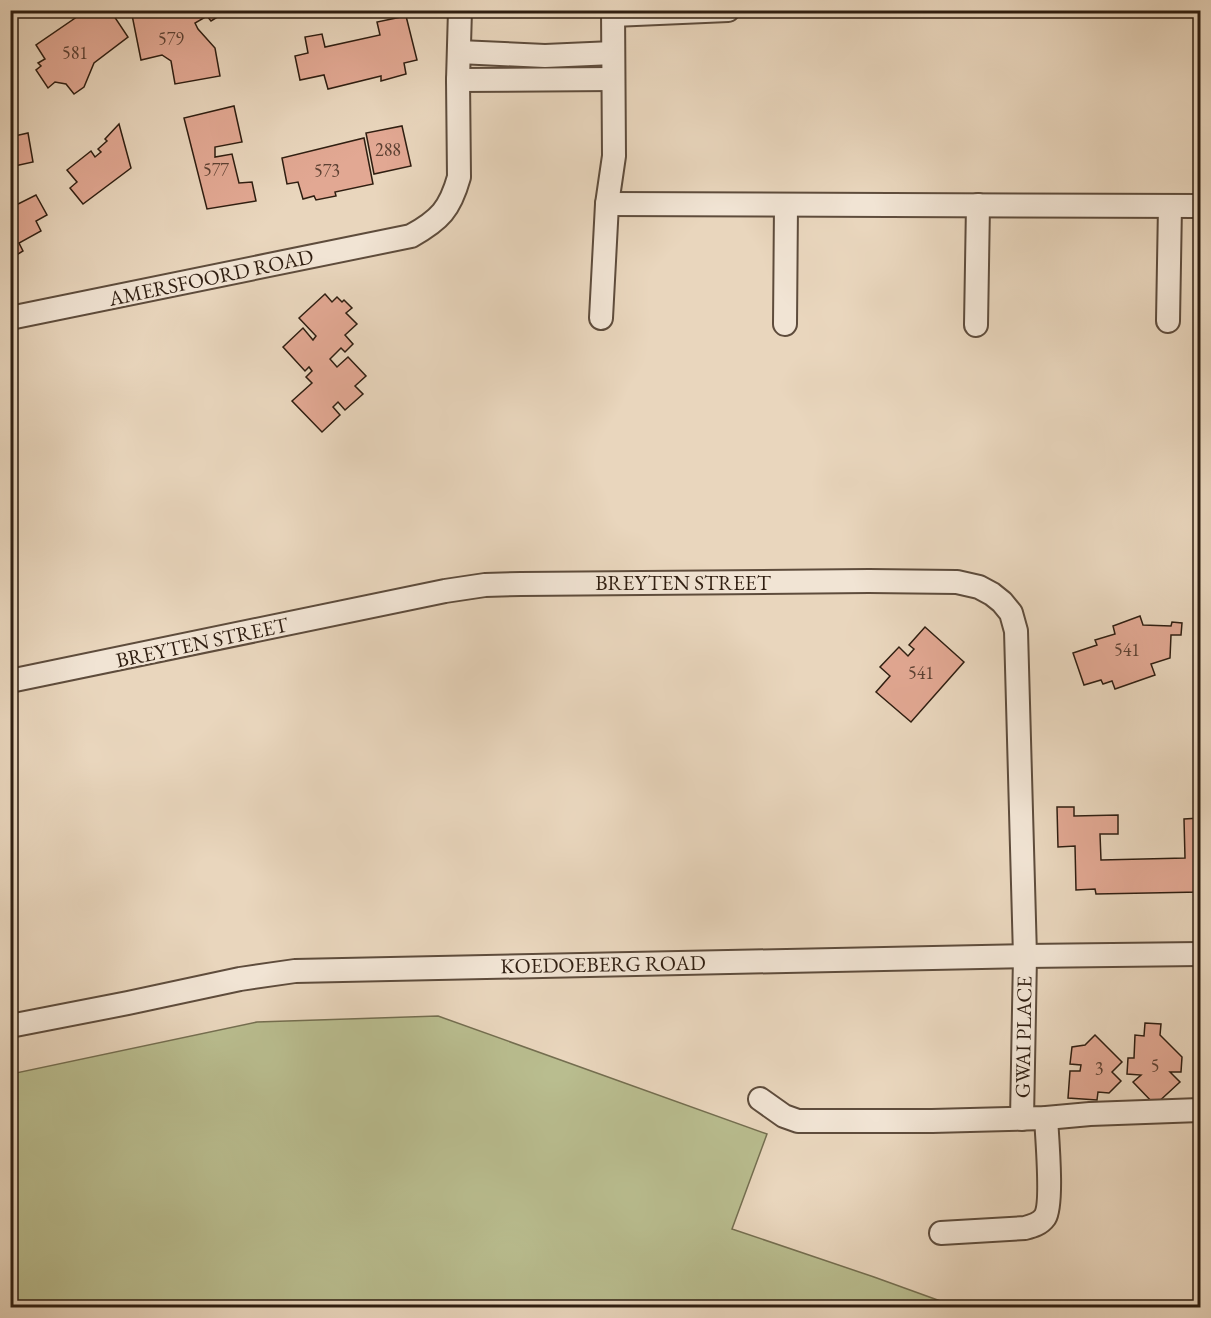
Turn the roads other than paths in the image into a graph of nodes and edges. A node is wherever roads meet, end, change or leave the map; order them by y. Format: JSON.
{"nodes":[{"id":1,"x":460,"y":10,"type":"edge"},
{"id":2,"x":728,"y":10,"type":"edge"},
{"id":3,"x":613,"y":13,"type":"edge"},
{"id":4,"x":459,"y":52,"type":"junction"},
{"id":5,"x":613,"y":53,"type":"junction"},
{"id":6,"x":527,"y":55,"type":"junction"},
{"id":7,"x":613,"y":78,"type":"junction"},
{"id":8,"x":526,"y":79,"type":"junction"},
{"id":9,"x":458,"y":80,"type":"junction"},
{"id":10,"x":607,"y":204,"type":"junction"},
{"id":11,"x":786,"y":205,"type":"junction"},
{"id":12,"x":978,"y":205,"type":"junction"},
{"id":13,"x":1170,"y":206,"type":"junction"},
{"id":14,"x":1200,"y":206,"type":"edge"},
{"id":15,"x":10,"y":318,"type":"edge"},
{"id":16,"x":600,"y":318,"type":"dead end"},
{"id":17,"x":1168,"y":321,"type":"dead end"},
{"id":18,"x":784,"y":324,"type":"dead end"},
{"id":19,"x":976,"y":325,"type":"dead end"},
{"id":20,"x":10,"y":681,"type":"edge"},
{"id":21,"x":1200,"y":954,"type":"edge"},
{"id":22,"x":1025,"y":956,"type":"junction"},
{"id":23,"x":10,"y":1026,"type":"edge"},
{"id":24,"x":760,"y":1099,"type":"dead end"},
{"id":25,"x":1200,"y":1110,"type":"edge"},
{"id":26,"x":1046,"y":1118,"type":"junction"},
{"id":27,"x":1022,"y":1119,"type":"junction"},
{"id":28,"x":941,"y":1233,"type":"dead end"}],
"edges":[{"from":1,"to":4,"type":"street"},
{"from":2,"to":3,"type":"street"},
{"from":3,"to":5,"type":"street"},
{"from":4,"to":6,"type":"street"},
{"from":4,"to":9,"type":"street"},
{"from":5,"to":6,"type":"street"},
{"from":5,"to":7,"type":"street"},
{"from":6,"to":8,"type":"street"},
{"from":7,"to":8,"type":"street"},
{"from":7,"to":10,"type":"street"},
{"from":8,"to":9,"type":"street"},
{"from":9,"to":15,"type":"street","name":"AMERSFOORD ROAD"},
{"from":10,"to":11,"type":"street"},
{"from":10,"to":16,"type":"street"},
{"from":11,"to":12,"type":"street"},
{"from":11,"to":18,"type":"street"},
{"from":12,"to":13,"type":"street"},
{"from":12,"to":19,"type":"street"},
{"from":13,"to":14,"type":"street"},
{"from":13,"to":17,"type":"street"},
{"from":20,"to":22,"type":"street","name":"BREYTEN STREET"},
{"from":21,"to":22,"type":"street","name":"KOEDOEBERG ROAD"},
{"from":22,"to":23,"type":"street","name":"KOEDOEBERG ROAD"},
{"from":22,"to":27,"type":"street","name":"GWAI PLACE"},
{"from":24,"to":27,"type":"street"},
{"from":25,"to":26,"type":"street"},
{"from":26,"to":27,"type":"street"},
{"from":26,"to":28,"type":"street"}]}
